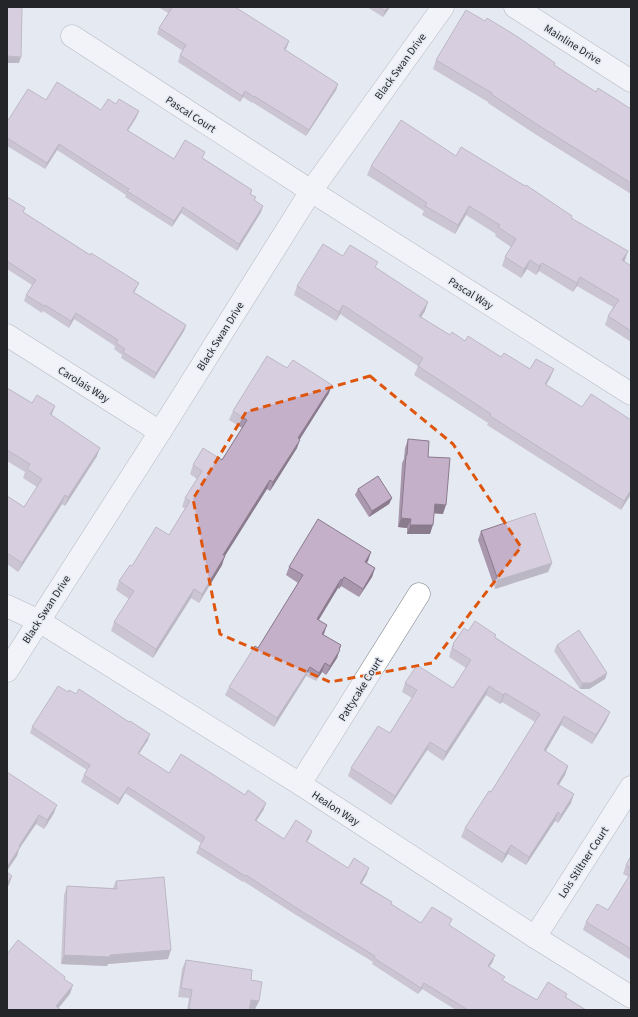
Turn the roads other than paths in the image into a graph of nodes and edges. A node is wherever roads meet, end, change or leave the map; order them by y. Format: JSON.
{"nodes":[{"id":1,"x":442,"y":7,"type":"edge"},
{"id":2,"x":515,"y":7,"type":"edge"},
{"id":3,"x":72,"y":36,"type":"dead end"},
{"id":4,"x":631,"y":81,"type":"edge"},
{"id":5,"x":311,"y":191,"type":"junction"},
{"id":6,"x":7,"y":335,"type":"edge"},
{"id":7,"x":631,"y":394,"type":"edge"},
{"id":8,"x":160,"y":432,"type":"junction"},
{"id":9,"x":419,"y":594,"type":"dead end"},
{"id":10,"x":7,"y":606,"type":"edge"},
{"id":11,"x":39,"y":621,"type":"junction"},
{"id":12,"x":7,"y":670,"type":"edge"},
{"id":13,"x":300,"y":784,"type":"junction"},
{"id":14,"x":631,"y":788,"type":"edge"},
{"id":15,"x":535,"y":937,"type":"junction"},
{"id":16,"x":631,"y":997,"type":"edge"}],
"edges":[{"from":1,"to":5,"type":"street","name":"Black Swan Drive"},
{"from":2,"to":4,"type":"street","name":"Mainline Drive"},
{"from":3,"to":5,"type":"street","name":"Pascal Court"},
{"from":5,"to":7,"type":"street","name":"Pascal Way"},
{"from":5,"to":8,"type":"street","name":"Black Swan Drive"},
{"from":6,"to":8,"type":"street","name":"Carolais Way"},
{"from":8,"to":11,"type":"street","name":"Black Swan Drive"},
{"from":9,"to":13,"type":"street","name":"Pattycake Court"},
{"from":10,"to":11,"type":"street","name":"Healon Way"},
{"from":11,"to":12,"type":"street","name":"Black Swan Drive"},
{"from":11,"to":13,"type":"street","name":"Healon Way"},
{"from":13,"to":15,"type":"street","name":"Healon Way"},
{"from":14,"to":15,"type":"street","name":"Lois Stiltner Court"},
{"from":15,"to":16,"type":"street","name":"Healon Way"}]}
